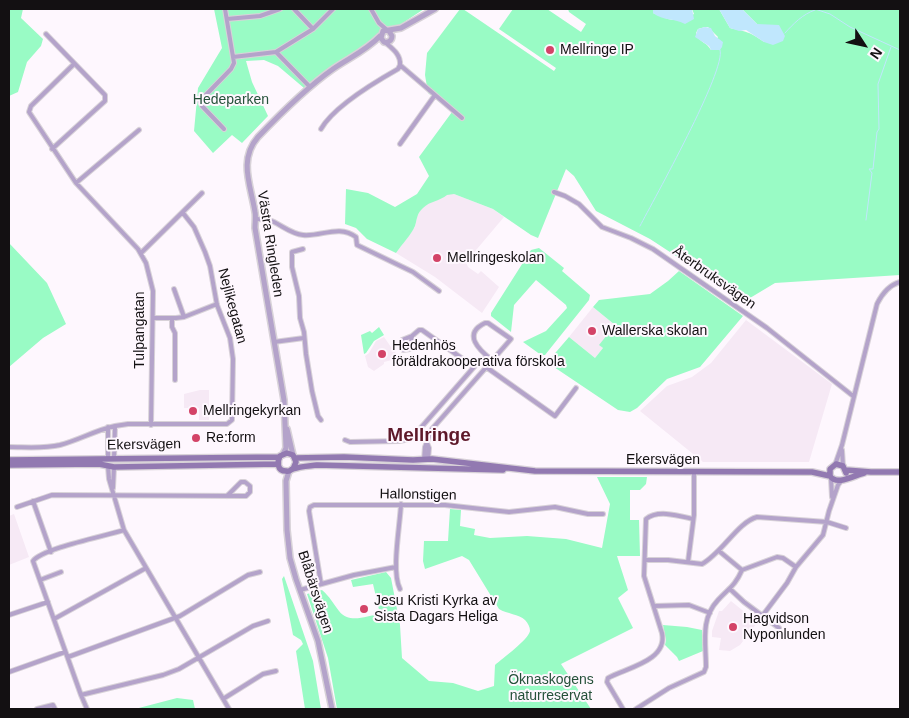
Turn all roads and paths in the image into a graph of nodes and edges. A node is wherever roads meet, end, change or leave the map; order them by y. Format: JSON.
{"nodes":[{"id":1,"x":225,"y":9,"type":"edge"},
{"id":2,"x":280,"y":9,"type":"edge"},
{"id":3,"x":294,"y":9,"type":"edge"},
{"id":4,"x":333,"y":9,"type":"edge"},
{"id":5,"x":371,"y":9,"type":"edge"},
{"id":6,"x":436,"y":9,"type":"edge"},
{"id":7,"x":227,"y":19,"type":"junction"},
{"id":8,"x":379,"y":23,"type":"junction"},
{"id":9,"x":402,"y":28,"type":"junction"},
{"id":10,"x":314,"y":29,"type":"junction"},
{"id":11,"x":388,"y":31,"type":"junction"},
{"id":12,"x":46,"y":34,"type":"dead end"},
{"id":13,"x":381,"y":35,"type":"junction"},
{"id":14,"x":389,"y":41,"type":"junction"},
{"id":15,"x":372,"y":45,"type":"junction"},
{"id":16,"x":276,"y":52,"type":"junction"},
{"id":17,"x":233,"y":57,"type":"junction"},
{"id":18,"x":74,"y":64,"type":"junction"},
{"id":19,"x":400,"y":65,"type":"junction"},
{"id":20,"x":310,"y":87,"type":"junction"},
{"id":21,"x":435,"y":95,"type":"junction"},
{"id":22,"x":462,"y":118,"type":"dead end"},
{"id":23,"x":224,"y":129,"type":"dead end"},
{"id":24,"x":321,"y":129,"type":"dead end"},
{"id":25,"x":139,"y":130,"type":"dead end"},
{"id":26,"x":400,"y":144,"type":"dead end"},
{"id":27,"x":52,"y":149,"type":"junction"},
{"id":28,"x":76,"y":183,"type":"junction"},
{"id":29,"x":554,"y":192,"type":"dead end"},
{"id":30,"x":202,"y":193,"type":"dead end"},
{"id":31,"x":183,"y":213,"type":"junction"},
{"id":32,"x":255,"y":219,"type":"junction"},
{"id":33,"x":303,"y":249,"type":"dead end"},
{"id":34,"x":141,"y":253,"type":"junction"},
{"id":35,"x":900,"y":282,"type":"edge"},
{"id":36,"x":174,"y":288,"type":"dead end"},
{"id":37,"x":439,"y":291,"type":"dead end"},
{"id":38,"x":217,"y":304,"type":"junction"},
{"id":39,"x":184,"y":317,"type":"junction"},
{"id":40,"x":153,"y":318,"type":"junction"},
{"id":41,"x":172,"y":318,"type":"junction"},
{"id":42,"x":412,"y":336,"type":"dead end"},
{"id":43,"x":304,"y":338,"type":"junction"},
{"id":44,"x":274,"y":342,"type":"junction"},
{"id":45,"x":486,"y":355,"type":"junction"},
{"id":46,"x":492,"y":360,"type":"junction"},
{"id":47,"x":474,"y":367,"type":"junction"},
{"id":48,"x":486,"y":367,"type":"junction"},
{"id":49,"x":175,"y":380,"type":"dead end"},
{"id":50,"x":576,"y":388,"type":"dead end"},
{"id":51,"x":853,"y":396,"type":"junction"},
{"id":52,"x":321,"y":420,"type":"dead end"},
{"id":53,"x":151,"y":425,"type":"junction"},
{"id":54,"x":111,"y":427,"type":"junction"},
{"id":55,"x":286,"y":433,"type":"junction"},
{"id":56,"x":345,"y":440,"type":"dead end"},
{"id":57,"x":842,"y":446,"type":"junction"},
{"id":58,"x":9,"y":447,"type":"edge"},
{"id":59,"x":294,"y":456,"type":"junction"},
{"id":60,"x":111,"y":459,"type":"junction"},
{"id":61,"x":9,"y":460,"type":"edge"},
{"id":62,"x":426,"y":460,"type":"junction"},
{"id":63,"x":280,"y":461,"type":"junction"},
{"id":64,"x":9,"y":465,"type":"edge"},
{"id":65,"x":111,"y":466,"type":"junction"},
{"id":66,"x":833,"y":466,"type":"junction"},
{"id":67,"x":425,"y":467,"type":"junction"},
{"id":68,"x":844,"y":468,"type":"junction"},
{"id":69,"x":515,"y":469,"type":"junction"},
{"id":70,"x":291,"y":470,"type":"junction"},
{"id":71,"x":694,"y":472,"type":"junction"},
{"id":72,"x":812,"y":472,"type":"junction"},
{"id":73,"x":871,"y":472,"type":"junction"},
{"id":74,"x":900,"y":472,"type":"edge"},
{"id":75,"x":830,"y":477,"type":"junction"},
{"id":76,"x":843,"y":480,"type":"junction"},
{"id":77,"x":286,"y":481,"type":"junction"},
{"id":78,"x":115,"y":496,"type":"junction"},
{"id":79,"x":227,"y":496,"type":"junction"},
{"id":80,"x":33,"y":501,"type":"junction"},
{"id":81,"x":402,"y":504,"type":"junction"},
{"id":82,"x":831,"y":506,"type":"junction"},
{"id":83,"x":17,"y":507,"type":"dead end"},
{"id":84,"x":604,"y":514,"type":"dead end"},
{"id":85,"x":693,"y":519,"type":"junction"},
{"id":86,"x":827,"y":522,"type":"junction"},
{"id":87,"x":846,"y":528,"type":"dead end"},
{"id":88,"x":124,"y":530,"type":"junction"},
{"id":89,"x":719,"y":551,"type":"junction"},
{"id":90,"x":51,"y":552,"type":"junction"},
{"id":91,"x":644,"y":560,"type":"junction"},
{"id":92,"x":688,"y":562,"type":"junction"},
{"id":93,"x":396,"y":567,"type":"junction"},
{"id":94,"x":796,"y":567,"type":"junction"},
{"id":95,"x":146,"y":568,"type":"junction"},
{"id":96,"x":742,"y":570,"type":"junction"},
{"id":97,"x":61,"y":572,"type":"dead end"},
{"id":98,"x":260,"y":572,"type":"dead end"},
{"id":99,"x":40,"y":580,"type":"junction"},
{"id":100,"x":321,"y":584,"type":"junction"},
{"id":101,"x":400,"y":589,"type":"dead end"},
{"id":102,"x":730,"y":589,"type":"junction"},
{"id":103,"x":300,"y":590,"type":"junction"},
{"id":104,"x":48,"y":602,"type":"junction"},
{"id":105,"x":654,"y":606,"type":"junction"},
{"id":106,"x":710,"y":613,"type":"junction"},
{"id":107,"x":762,"y":615,"type":"junction"},
{"id":108,"x":9,"y":616,"type":"edge"},
{"id":109,"x":174,"y":618,"type":"junction"},
{"id":110,"x":54,"y":620,"type":"junction"},
{"id":111,"x":268,"y":621,"type":"dead end"},
{"id":112,"x":778,"y":628,"type":"dead end"},
{"id":113,"x":65,"y":652,"type":"junction"},
{"id":114,"x":68,"y":657,"type":"junction"},
{"id":115,"x":199,"y":658,"type":"junction"},
{"id":116,"x":276,"y":671,"type":"dead end"},
{"id":117,"x":9,"y":672,"type":"edge"},
{"id":118,"x":81,"y":695,"type":"junction"},
{"id":119,"x":223,"y":699,"type":"junction"},
{"id":120,"x":41,"y":709,"type":"edge"},
{"id":121,"x":54,"y":709,"type":"edge"},
{"id":122,"x":86,"y":709,"type":"edge"},
{"id":123,"x":229,"y":709,"type":"edge"},
{"id":124,"x":332,"y":709,"type":"edge"},
{"id":125,"x":623,"y":709,"type":"edge"},
{"id":126,"x":636,"y":709,"type":"edge"}],
"edges":[{"from":1,"to":7,"type":"street"},
{"from":2,"to":7,"type":"street"},
{"from":3,"to":10,"type":"street"},
{"from":4,"to":10,"type":"street"},
{"from":5,"to":8,"type":"street"},
{"from":6,"to":9,"type":"street"},
{"from":7,"to":17,"type":"street"},
{"from":8,"to":11,"type":"street"},
{"from":8,"to":13,"type":"street"},
{"from":9,"to":11,"type":"street"},
{"from":9,"to":14,"type":"street"},
{"from":10,"to":16,"type":"street"},
{"from":11,"to":13,"type":"street"},
{"from":11,"to":14,"type":"street"},
{"from":12,"to":18,"type":"street"},
{"from":13,"to":14,"type":"street"},
{"from":13,"to":15,"type":"street"},
{"from":14,"to":15,"type":"street"},
{"from":14,"to":19,"type":"street"},
{"from":15,"to":20,"type":"street","name":"Västra Ringleden"},
{"from":16,"to":17,"type":"street"},
{"from":16,"to":20,"type":"street"},
{"from":17,"to":23,"type":"street"},
{"from":18,"to":27,"type":"street","name":"Tulpangatan"},
{"from":18,"to":27,"type":"street"},
{"from":19,"to":21,"type":"street"},
{"from":19,"to":24,"type":"street"},
{"from":20,"to":32,"type":"street","name":"Västra Ringleden"},
{"from":21,"to":22,"type":"street"},
{"from":21,"to":26,"type":"street"},
{"from":25,"to":28,"type":"street"},
{"from":27,"to":28,"type":"street","name":"Tulpangatan"},
{"from":28,"to":34,"type":"street","name":"Tulpangatan"},
{"from":29,"to":51,"type":"street","name":"Återbruksvägen"},
{"from":30,"to":31,"type":"street"},
{"from":31,"to":34,"type":"street"},
{"from":31,"to":38,"type":"street","name":"Nejlikegatan"},
{"from":32,"to":37,"type":"street"},
{"from":32,"to":44,"type":"street","name":"Västra Ringleden"},
{"from":33,"to":43,"type":"street"},
{"from":34,"to":40,"type":"street","name":"Tulpangatan"},
{"from":35,"to":51,"type":"street"},
{"from":36,"to":39,"type":"street"},
{"from":38,"to":39,"type":"street"},
{"from":38,"to":53,"type":"street","name":"Nejlikegatan"},
{"from":39,"to":41,"type":"street"},
{"from":40,"to":41,"type":"street"},
{"from":40,"to":53,"type":"street","name":"Tulpangatan"},
{"from":41,"to":49,"type":"street"},
{"from":42,"to":47,"type":"street"},
{"from":43,"to":44,"type":"street"},
{"from":43,"to":52,"type":"street"},
{"from":44,"to":55,"type":"street","name":"Västra Ringleden"},
{"from":45,"to":46,"type":"street"},
{"from":45,"to":46,"type":"street"},
{"from":45,"to":47,"type":"street"},
{"from":46,"to":48,"type":"street"},
{"from":47,"to":56,"type":"street"},
{"from":48,"to":50,"type":"street"},
{"from":48,"to":62,"type":"street"},
{"from":51,"to":57,"type":"street"},
{"from":53,"to":54,"type":"street","name":"Nejlikegatan"},
{"from":54,"to":58,"type":"street","name":"Nejlikegatan"},
{"from":54,"to":60,"type":"street"},
{"from":55,"to":59,"type":"street","name":"Västra Ringleden"},
{"from":55,"to":63,"type":"street","name":"Västra Ringleden"},
{"from":57,"to":66,"type":"street"},
{"from":57,"to":68,"type":"street"},
{"from":59,"to":62,"type":"main road","name":"Ekersvägen"},
{"from":59,"to":63,"type":"main road"},
{"from":59,"to":70,"type":"main road"},
{"from":60,"to":61,"type":"main road","name":"Ekersvägen"},
{"from":60,"to":63,"type":"main road","name":"Ekersvägen"},
{"from":60,"to":65,"type":"main road"},
{"from":62,"to":67,"type":"main road"},
{"from":62,"to":69,"type":"main road","name":"Ekersvägen"},
{"from":63,"to":65,"type":"main road","name":"Ekersvägen"},
{"from":63,"to":70,"type":"main road"},
{"from":63,"to":77,"type":"street","name":"Blåbärsvägen"},
{"from":64,"to":65,"type":"main road","name":"Ekersvägen"},
{"from":65,"to":78,"type":"street"},
{"from":66,"to":68,"type":"main road"},
{"from":66,"to":72,"type":"main road","name":"Ekersvägen"},
{"from":66,"to":75,"type":"main road"},
{"from":67,"to":69,"type":"main road","name":"Ekersvägen"},
{"from":67,"to":70,"type":"main road","name":"Ekersvägen"},
{"from":68,"to":73,"type":"main road"},
{"from":68,"to":76,"type":"main road"},
{"from":69,"to":71,"type":"main road","name":"Ekersvägen"},
{"from":70,"to":77,"type":"street","name":"Blåbärsvägen"},
{"from":71,"to":72,"type":"main road","name":"Ekersvägen"},
{"from":71,"to":85,"type":"street"},
{"from":72,"to":75,"type":"main road","name":"Ekersvägen"},
{"from":73,"to":74,"type":"main road"},
{"from":73,"to":76,"type":"main road"},
{"from":75,"to":76,"type":"main road"},
{"from":75,"to":82,"type":"street"},
{"from":76,"to":82,"type":"street"},
{"from":77,"to":103,"type":"street","name":"Blåbärsvägen"},
{"from":78,"to":79,"type":"street"},
{"from":78,"to":80,"type":"street"},
{"from":78,"to":88,"type":"street"},
{"from":79,"to":79,"type":"street"},
{"from":80,"to":83,"type":"street"},
{"from":80,"to":90,"type":"street"},
{"from":81,"to":84,"type":"street","name":"Hallonstigen"},
{"from":81,"to":93,"type":"street"},
{"from":81,"to":100,"type":"street","name":"Hallonstigen"},
{"from":82,"to":86,"type":"street"},
{"from":85,"to":91,"type":"street"},
{"from":85,"to":92,"type":"street"},
{"from":86,"to":87,"type":"street"},
{"from":86,"to":89,"type":"street"},
{"from":86,"to":94,"type":"street"},
{"from":88,"to":90,"type":"street"},
{"from":88,"to":95,"type":"street"},
{"from":89,"to":92,"type":"street"},
{"from":89,"to":96,"type":"street"},
{"from":90,"to":99,"type":"street"},
{"from":91,"to":92,"type":"street"},
{"from":91,"to":105,"type":"street"},
{"from":93,"to":100,"type":"street"},
{"from":93,"to":101,"type":"street"},
{"from":94,"to":96,"type":"street"},
{"from":94,"to":107,"type":"street"},
{"from":95,"to":109,"type":"street"},
{"from":95,"to":110,"type":"street"},
{"from":96,"to":102,"type":"street"},
{"from":97,"to":99,"type":"street"},
{"from":98,"to":109,"type":"street"},
{"from":99,"to":104,"type":"street"},
{"from":100,"to":103,"type":"street"},
{"from":102,"to":106,"type":"street"},
{"from":102,"to":107,"type":"street"},
{"from":103,"to":124,"type":"street","name":"Blåbärsvägen"},
{"from":104,"to":108,"type":"street"},
{"from":104,"to":110,"type":"street"},
{"from":105,"to":106,"type":"street"},
{"from":105,"to":125,"type":"street"},
{"from":106,"to":126,"type":"street"},
{"from":107,"to":112,"type":"street"},
{"from":109,"to":114,"type":"street"},
{"from":109,"to":115,"type":"street"},
{"from":110,"to":113,"type":"street"},
{"from":111,"to":115,"type":"street"},
{"from":113,"to":114,"type":"street"},
{"from":113,"to":117,"type":"street"},
{"from":114,"to":118,"type":"street"},
{"from":115,"to":118,"type":"street"},
{"from":115,"to":119,"type":"street"},
{"from":116,"to":119,"type":"street"},
{"from":118,"to":122,"type":"street"},
{"from":119,"to":123,"type":"street"},
{"from":120,"to":121,"type":"street"}]}
